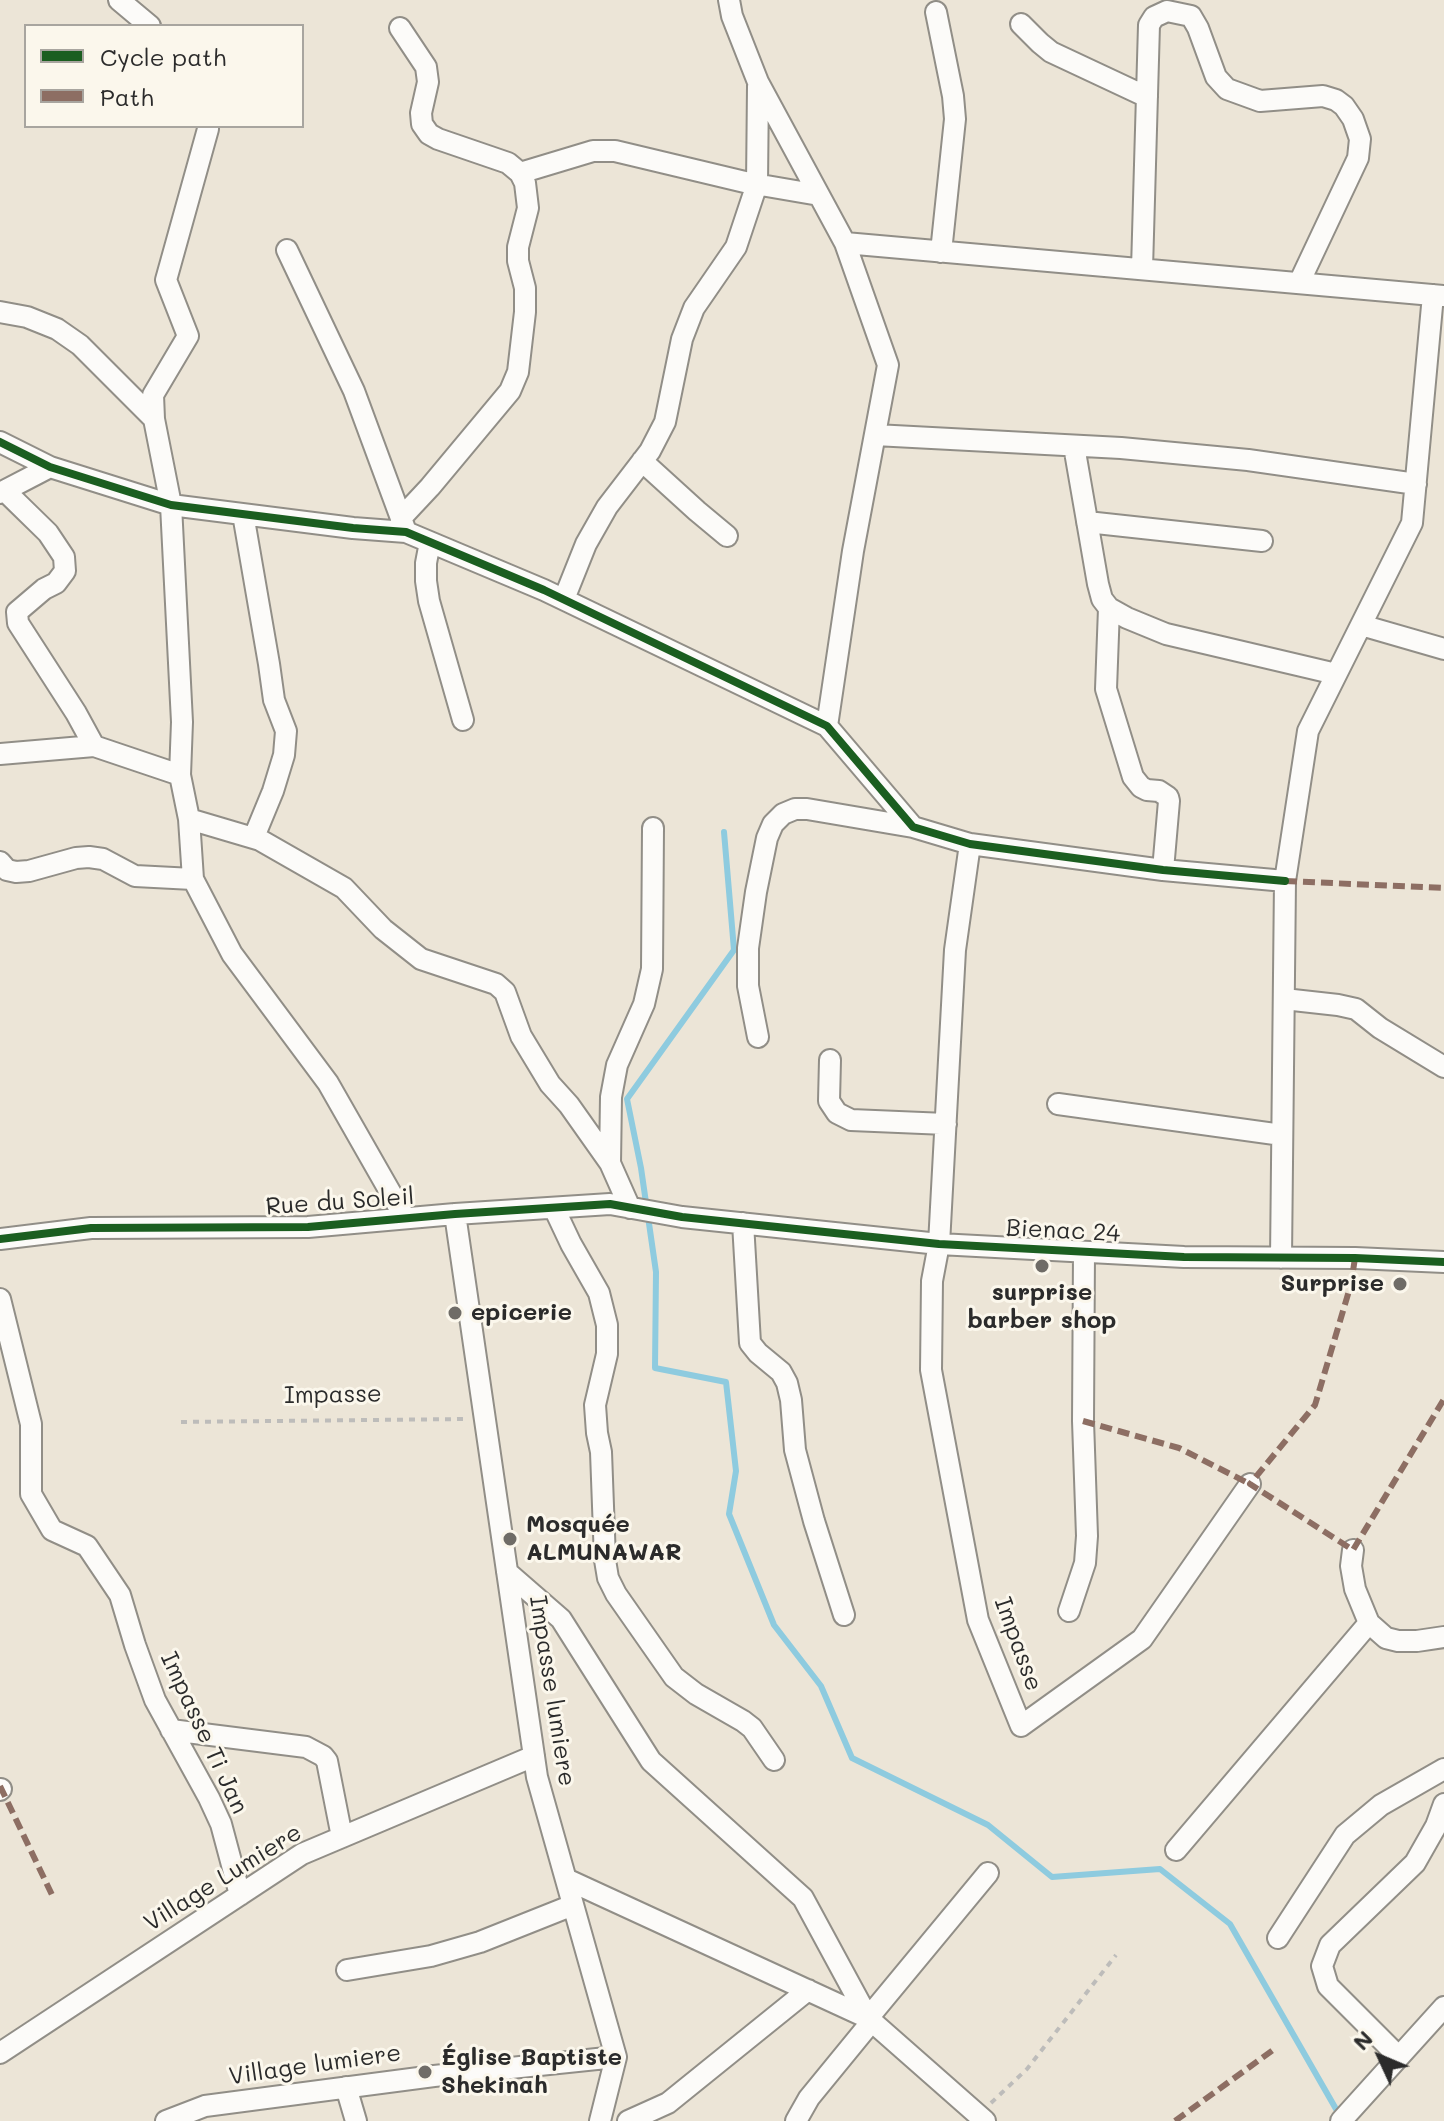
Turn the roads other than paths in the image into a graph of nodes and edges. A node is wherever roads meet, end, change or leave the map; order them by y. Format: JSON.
{"nodes":[{"id":1,"x":119,"y":0,"type":"edge"},
{"id":2,"x":729,"y":0,"type":"edge"},
{"id":3,"x":936,"y":12,"type":"dead end"},
{"id":4,"x":148,"y":24,"type":"edge"},
{"id":5,"x":1021,"y":24,"type":"dead end"},
{"id":6,"x":400,"y":28,"type":"dead end"},
{"id":7,"x":758,"y":82,"type":"junction"},
{"id":8,"x":1147,"y":97,"type":"junction"},
{"id":9,"x":208,"y":128,"type":"edge"},
{"id":10,"x":520,"y":173,"type":"junction"},
{"id":11,"x":757,"y":184,"type":"junction"},
{"id":12,"x":819,"y":195,"type":"junction"},
{"id":13,"x":845,"y":243,"type":"junction"},
{"id":14,"x":287,"y":250,"type":"dead end"},
{"id":15,"x":941,"y":252,"type":"junction"},
{"id":16,"x":1142,"y":269,"type":"junction"},
{"id":17,"x":1299,"y":283,"type":"junction"},
{"id":18,"x":1439,"y":296,"type":"edge"},
{"id":19,"x":0,"y":312,"type":"edge"},
{"id":20,"x":154,"y":419,"type":"junction"},
{"id":21,"x":875,"y":435,"type":"junction"},
{"id":22,"x":0,"y":442,"type":"edge"},
{"id":23,"x":1074,"y":446,"type":"junction"},
{"id":24,"x":642,"y":461,"type":"junction"},
{"id":25,"x":50,"y":467,"type":"junction"},
{"id":26,"x":1416,"y":484,"type":"junction"},
{"id":27,"x":2,"y":492,"type":"edge"},
{"id":28,"x":171,"y":505,"type":"junction"},
{"id":29,"x":243,"y":514,"type":"junction"},
{"id":30,"x":1087,"y":522,"type":"junction"},
{"id":31,"x":404,"y":525,"type":"junction"},
{"id":32,"x":727,"y":536,"type":"dead end"},
{"id":33,"x":1262,"y":541,"type":"dead end"},
{"id":34,"x":430,"y":542,"type":"junction"},
{"id":35,"x":564,"y":599,"type":"junction"},
{"id":36,"x":1109,"y":608,"type":"junction"},
{"id":37,"x":1361,"y":625,"type":"junction"},
{"id":38,"x":1444,"y":649,"type":"edge"},
{"id":39,"x":1336,"y":674,"type":"junction"},
{"id":40,"x":463,"y":720,"type":"dead end"},
{"id":41,"x":827,"y":726,"type":"junction"},
{"id":42,"x":94,"y":746,"type":"junction"},
{"id":43,"x":0,"y":754,"type":"edge"},
{"id":44,"x":180,"y":775,"type":"junction"},
{"id":45,"x":189,"y":819,"type":"junction"},
{"id":46,"x":913,"y":827,"type":"junction"},
{"id":47,"x":653,"y":828,"type":"dead end"},
{"id":48,"x":254,"y":837,"type":"junction"},
{"id":49,"x":970,"y":844,"type":"junction"},
{"id":50,"x":0,"y":862,"type":"edge"},
{"id":51,"x":1163,"y":870,"type":"junction"},
{"id":52,"x":193,"y":879,"type":"junction"},
{"id":53,"x":1285,"y":881,"type":"junction"},
{"id":54,"x":1284,"y":999,"type":"junction"},
{"id":55,"x":758,"y":1037,"type":"dead end"},
{"id":56,"x":830,"y":1060,"type":"dead end"},
{"id":57,"x":1444,"y":1067,"type":"edge"},
{"id":58,"x":1058,"y":1104,"type":"dead end"},
{"id":59,"x":946,"y":1124,"type":"junction"},
{"id":60,"x":1282,"y":1135,"type":"junction"},
{"id":61,"x":610,"y":1163,"type":"junction"},
{"id":62,"x":620,"y":1206,"type":"junction"},
{"id":63,"x":554,"y":1208,"type":"junction"},
{"id":64,"x":455,"y":1214,"type":"junction"},
{"id":65,"x":682,"y":1217,"type":"joint"},
{"id":66,"x":405,"y":1218,"type":"junction"},
{"id":67,"x":743,"y":1223,"type":"junction"},
{"id":68,"x":0,"y":1239,"type":"edge"},
{"id":69,"x":939,"y":1244,"type":"junction"},
{"id":70,"x":1084,"y":1252,"type":"junction"},
{"id":71,"x":1281,"y":1258,"type":"junction"},
{"id":72,"x":1444,"y":1262,"type":"edge"},
{"id":73,"x":0,"y":1299,"type":"edge"},
{"id":74,"x":1250,"y":1484,"type":"dead end"},
{"id":75,"x":1353,"y":1550,"type":"dead end"},
{"id":76,"x":507,"y":1572,"type":"junction"},
{"id":77,"x":1069,"y":1611,"type":"dead end"},
{"id":78,"x":844,"y":1615,"type":"dead end"},
{"id":79,"x":1369,"y":1623,"type":"junction"},
{"id":80,"x":1444,"y":1637,"type":"edge"},
{"id":81,"x":171,"y":1730,"type":"junction"},
{"id":82,"x":534,"y":1756,"type":"junction"},
{"id":83,"x":774,"y":1760,"type":"dead end"},
{"id":84,"x":1444,"y":1769,"type":"edge"},
{"id":85,"x":1444,"y":1804,"type":"edge"},
{"id":86,"x":342,"y":1837,"type":"junction"},
{"id":87,"x":1176,"y":1850,"type":"dead end"},
{"id":88,"x":988,"y":1873,"type":"dead end"},
{"id":89,"x":566,"y":1879,"type":"junction"},
{"id":90,"x":240,"y":1895,"type":"junction"},
{"id":91,"x":573,"y":1905,"type":"junction"},
{"id":92,"x":1278,"y":1938,"type":"dead end"},
{"id":93,"x":347,"y":1970,"type":"dead end"},
{"id":94,"x":808,"y":1990,"type":"junction"},
{"id":95,"x":1444,"y":2007,"type":"edge"},
{"id":96,"x":870,"y":2020,"type":"junction"},
{"id":97,"x":0,"y":2053,"type":"edge"},
{"id":98,"x":616,"y":2057,"type":"junction"},
{"id":99,"x":1399,"y":2057,"type":"junction"},
{"id":100,"x":346,"y":2087,"type":"junction"},
{"id":101,"x":981,"y":2118,"type":"edge"},
{"id":102,"x":637,"y":2119,"type":"edge"},
{"id":103,"x":166,"y":2121,"type":"edge"},
{"id":104,"x":356,"y":2121,"type":"edge"},
{"id":105,"x":600,"y":2121,"type":"edge"},
{"id":106,"x":796,"y":2121,"type":"edge"},
{"id":107,"x":1341,"y":2121,"type":"edge"}],
"edges":[{"from":1,"to":4,"type":"street"},
{"from":2,"to":7,"type":"street"},
{"from":3,"to":15,"type":"street"},
{"from":5,"to":8,"type":"street"},
{"from":6,"to":10,"type":"street"},
{"from":7,"to":11,"type":"street"},
{"from":7,"to":12,"type":"street"},
{"from":8,"to":16,"type":"street"},
{"from":8,"to":17,"type":"street"},
{"from":9,"to":20,"type":"street"},
{"from":10,"to":11,"type":"street"},
{"from":10,"to":31,"type":"street"},
{"from":11,"to":12,"type":"street"},
{"from":11,"to":24,"type":"street"},
{"from":12,"to":13,"type":"street"},
{"from":13,"to":15,"type":"street"},
{"from":13,"to":21,"type":"street"},
{"from":14,"to":31,"type":"street"},
{"from":15,"to":16,"type":"street"},
{"from":16,"to":17,"type":"street"},
{"from":17,"to":18,"type":"street"},
{"from":18,"to":26,"type":"street"},
{"from":19,"to":20,"type":"street"},
{"from":20,"to":28,"type":"street"},
{"from":21,"to":23,"type":"street"},
{"from":21,"to":41,"type":"street"},
{"from":22,"to":25,"type":"street"},
{"from":23,"to":26,"type":"street"},
{"from":23,"to":30,"type":"street"},
{"from":24,"to":32,"type":"street"},
{"from":24,"to":35,"type":"street"},
{"from":25,"to":27,"type":"street"},
{"from":25,"to":28,"type":"street"},
{"from":26,"to":37,"type":"street"},
{"from":27,"to":42,"type":"street"},
{"from":28,"to":29,"type":"street"},
{"from":28,"to":44,"type":"street"},
{"from":29,"to":31,"type":"street"},
{"from":29,"to":48,"type":"street"},
{"from":30,"to":33,"type":"street"},
{"from":30,"to":36,"type":"street"},
{"from":31,"to":34,"type":"street"},
{"from":34,"to":35,"type":"street"},
{"from":34,"to":40,"type":"street"},
{"from":35,"to":41,"type":"street"},
{"from":36,"to":39,"type":"street"},
{"from":36,"to":51,"type":"street"},
{"from":37,"to":38,"type":"street"},
{"from":37,"to":39,"type":"street"},
{"from":39,"to":53,"type":"street"},
{"from":41,"to":46,"type":"street"},
{"from":42,"to":43,"type":"street"},
{"from":42,"to":44,"type":"street"},
{"from":44,"to":45,"type":"street"},
{"from":45,"to":48,"type":"street"},
{"from":45,"to":52,"type":"street"},
{"from":46,"to":49,"type":"street"},
{"from":46,"to":55,"type":"street"},
{"from":47,"to":61,"type":"street"},
{"from":48,"to":61,"type":"street"},
{"from":49,"to":51,"type":"street"},
{"from":49,"to":59,"type":"street"},
{"from":50,"to":52,"type":"street"},
{"from":51,"to":53,"type":"street"},
{"from":52,"to":66,"type":"street"},
{"from":53,"to":54,"type":"street"},
{"from":54,"to":57,"type":"street"},
{"from":54,"to":60,"type":"street"},
{"from":56,"to":59,"type":"street"},
{"from":58,"to":60,"type":"street"},
{"from":59,"to":69,"type":"street"},
{"from":60,"to":71,"type":"street"},
{"from":61,"to":62,"type":"street"},
{"from":62,"to":63,"type":"street","name":"Rue du Soleil"},
{"from":62,"to":65,"type":"street","name":"Rue du Soleil"},
{"from":63,"to":64,"type":"street","name":"Rue du Soleil"},
{"from":63,"to":83,"type":"street"},
{"from":64,"to":66,"type":"street","name":"Rue du Soleil"},
{"from":64,"to":76,"type":"street","name":"Impasse lumiere"},
{"from":65,"to":67,"type":"street","name":"Bienac 24"},
{"from":66,"to":68,"type":"street","name":"Rue du Soleil"},
{"from":67,"to":69,"type":"street","name":"Bienac 24"},
{"from":67,"to":78,"type":"street"},
{"from":69,"to":70,"type":"street","name":"Bienac 24"},
{"from":69,"to":74,"type":"street","name":"Impasse"},
{"from":70,"to":71,"type":"street","name":"Bienac 24"},
{"from":70,"to":77,"type":"street"},
{"from":71,"to":72,"type":"street","name":"Bienac 24"},
{"from":73,"to":81,"type":"street","name":"Impasse Ti Jan"},
{"from":75,"to":79,"type":"street"},
{"from":76,"to":82,"type":"street","name":"Impasse lumiere"},
{"from":76,"to":96,"type":"street"},
{"from":79,"to":80,"type":"street"},
{"from":79,"to":87,"type":"street"},
{"from":81,"to":86,"type":"street"},
{"from":81,"to":90,"type":"street","name":"Impasse Ti Jan"},
{"from":82,"to":86,"type":"street","name":"Village Lumiere"},
{"from":82,"to":89,"type":"street","name":"Impasse lumiere"},
{"from":84,"to":92,"type":"street"},
{"from":85,"to":99,"type":"street"},
{"from":86,"to":90,"type":"street","name":"Village Lumiere"},
{"from":88,"to":96,"type":"street"},
{"from":89,"to":91,"type":"street","name":"Impasse lumiere"},
{"from":89,"to":94,"type":"street"},
{"from":90,"to":97,"type":"street","name":"Village Lumiere"},
{"from":91,"to":93,"type":"street"},
{"from":91,"to":98,"type":"street","name":"Impasse lumiere"},
{"from":94,"to":96,"type":"street"},
{"from":94,"to":102,"type":"street"},
{"from":95,"to":99,"type":"street"},
{"from":96,"to":101,"type":"street"},
{"from":96,"to":106,"type":"street"},
{"from":98,"to":100,"type":"street","name":"Village lumiere"},
{"from":98,"to":105,"type":"street","name":"Impasse lumiere"},
{"from":99,"to":107,"type":"street"},
{"from":100,"to":103,"type":"street","name":"Village lumiere"},
{"from":100,"to":104,"type":"street"}]}
